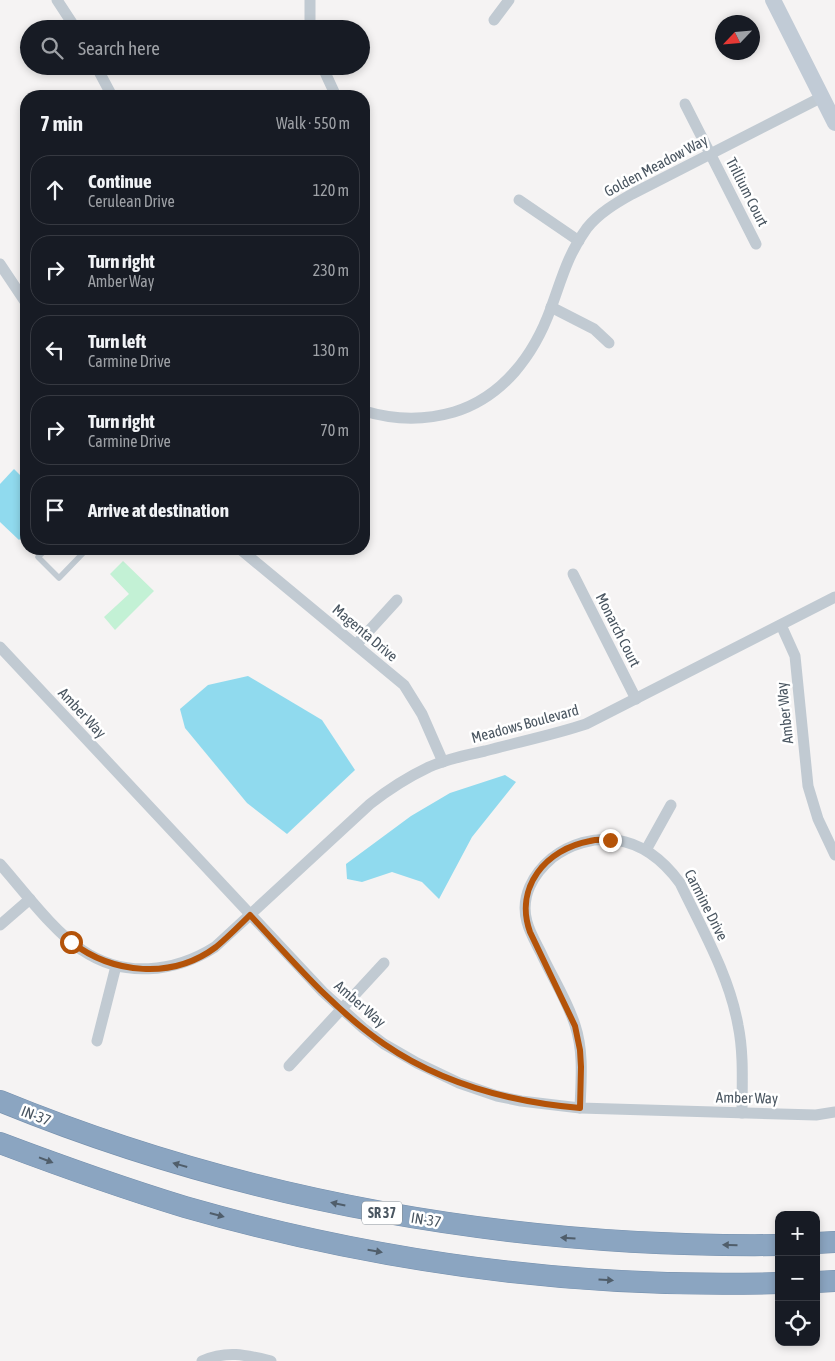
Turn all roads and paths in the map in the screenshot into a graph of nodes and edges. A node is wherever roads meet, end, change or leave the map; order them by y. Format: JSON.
{"nodes":[{"id":1,"x":57,"y":0,"type":"edge"},
{"id":2,"x":310,"y":0,"type":"edge"},
{"id":3,"x":509,"y":0,"type":"edge"},
{"id":4,"x":772,"y":0,"type":"edge"},
{"id":5,"x":70,"y":20,"type":"edge"},
{"id":6,"x":309,"y":20,"type":"edge"},
{"id":7,"x":494,"y":20,"type":"dead end"},
{"id":8,"x":101,"y":75,"type":"edge"},
{"id":9,"x":326,"y":75,"type":"edge"},
{"id":10,"x":109,"y":90,"type":"edge"},
{"id":11,"x":333,"y":90,"type":"edge"},
{"id":12,"x":822,"y":97,"type":"junction"},
{"id":13,"x":684,"y":104,"type":"dead end"},
{"id":14,"x":835,"y":123,"type":"edge"},
{"id":15,"x":710,"y":154,"type":"junction"},
{"id":16,"x":520,"y":200,"type":"dead end"},
{"id":17,"x":579,"y":241,"type":"junction"},
{"id":18,"x":756,"y":244,"type":"dead end"},
{"id":19,"x":0,"y":264,"type":"edge"},
{"id":20,"x":20,"y":294,"type":"edge"},
{"id":21,"x":551,"y":307,"type":"junction"},
{"id":22,"x":609,"y":343,"type":"dead end"},
{"id":23,"x":370,"y":413,"type":"edge"},
{"id":24,"x":40,"y":555,"type":"edge"},
{"id":25,"x":81,"y":555,"type":"edge"},
{"id":26,"x":247,"y":555,"type":"edge"},
{"id":27,"x":573,"y":574,"type":"dead end"},
{"id":28,"x":835,"y":597,"type":"edge"},
{"id":29,"x":397,"y":600,"type":"dead end"},
{"id":30,"x":781,"y":625,"type":"junction"},
{"id":31,"x":356,"y":645,"type":"junction"},
{"id":32,"x":0,"y":647,"type":"edge"},
{"id":33,"x":636,"y":699,"type":"junction"},
{"id":34,"x":443,"y":762,"type":"junction"},
{"id":35,"x":672,"y":805,"type":"dead end"},
{"id":36,"x":646,"y":850,"type":"junction"},
{"id":37,"x":835,"y":855,"type":"edge"},
{"id":38,"x":0,"y":864,"type":"edge"},
{"id":39,"x":30,"y":899,"type":"junction"},
{"id":40,"x":250,"y":915,"type":"junction"},
{"id":41,"x":0,"y":925,"type":"edge"},
{"id":42,"x":384,"y":963,"type":"dead end"},
{"id":43,"x":116,"y":966,"type":"junction"},
{"id":44,"x":341,"y":1009,"type":"junction"},
{"id":45,"x":97,"y":1041,"type":"dead end"},
{"id":46,"x":290,"y":1066,"type":"dead end"},
{"id":47,"x":0,"y":1102,"type":"edge"},
{"id":48,"x":580,"y":1108,"type":"junction"},
{"id":49,"x":835,"y":1112,"type":"edge"},
{"id":50,"x":742,"y":1113,"type":"junction"},
{"id":51,"x":0,"y":1143,"type":"edge"},
{"id":52,"x":835,"y":1242,"type":"edge"},
{"id":53,"x":820,"y":1243,"type":"edge"},
{"id":54,"x":775,"y":1245,"type":"edge"},
{"id":55,"x":835,"y":1281,"type":"edge"},
{"id":56,"x":820,"y":1282,"type":"edge"},
{"id":57,"x":775,"y":1283,"type":"edge"},
{"id":58,"x":202,"y":1361,"type":"edge"},
{"id":59,"x":271,"y":1361,"type":"edge"}],
"edges":[{"from":1,"to":5,"type":"street"},
{"from":2,"to":6,"type":"street"},
{"from":3,"to":7,"type":"street"},
{"from":4,"to":12,"type":"street"},
{"from":8,"to":10,"type":"street"},
{"from":9,"to":11,"type":"street"},
{"from":12,"to":14,"type":"street"},
{"from":12,"to":15,"type":"street","name":"Golden Meadow Way"},
{"from":13,"to":15,"type":"street","name":"Trillium Court"},
{"from":15,"to":17,"type":"street","name":"Golden Meadow Way"},
{"from":15,"to":18,"type":"street","name":"Trillium Court"},
{"from":16,"to":17,"type":"street"},
{"from":17,"to":21,"type":"street","name":"Golden Meadow Way"},
{"from":19,"to":20,"type":"street"},
{"from":21,"to":22,"type":"street"},
{"from":21,"to":23,"type":"street","name":"Golden Meadow Way"},
{"from":24,"to":25,"type":"lane"},
{"from":26,"to":31,"type":"street","name":"Magenta Drive"},
{"from":27,"to":33,"type":"street","name":"Monarch Court"},
{"from":28,"to":30,"type":"street","name":"Meadows Boulevard"},
{"from":29,"to":31,"type":"street"},
{"from":30,"to":33,"type":"street","name":"Meadows Boulevard"},
{"from":30,"to":37,"type":"street","name":"Amber Way"},
{"from":31,"to":34,"type":"street","name":"Magenta Drive"},
{"from":32,"to":40,"type":"street","name":"Amber Way"},
{"from":33,"to":34,"type":"street","name":"Meadows Boulevard"},
{"from":34,"to":40,"type":"street","name":"Meadows Boulevard"},
{"from":35,"to":36,"type":"street"},
{"from":36,"to":48,"type":"street","name":"Carmine Drive"},
{"from":36,"to":50,"type":"street","name":"Carmine Drive"},
{"from":38,"to":39,"type":"street","name":"Meadows Boulevard"},
{"from":39,"to":41,"type":"street"},
{"from":39,"to":43,"type":"street","name":"Meadows Boulevard"},
{"from":40,"to":43,"type":"street","name":"Meadows Boulevard"},
{"from":40,"to":44,"type":"street","name":"Amber Way"},
{"from":42,"to":44,"type":"street"},
{"from":43,"to":45,"type":"street"},
{"from":44,"to":46,"type":"street"},
{"from":44,"to":48,"type":"street","name":"Amber Way"},
{"from":54,"to":47,"type":"highway","name":"IN-37","number":"SR 37","one_way":true},
{"from":48,"to":50,"type":"street","name":"Amber Way"},
{"from":49,"to":50,"type":"street","name":"Amber Way"},
{"from":51,"to":57,"type":"highway","one_way":true},
{"from":52,"to":53,"type":"highway"},
{"from":55,"to":56,"type":"highway"},
{"from":58,"to":59,"type":"street"}]}
